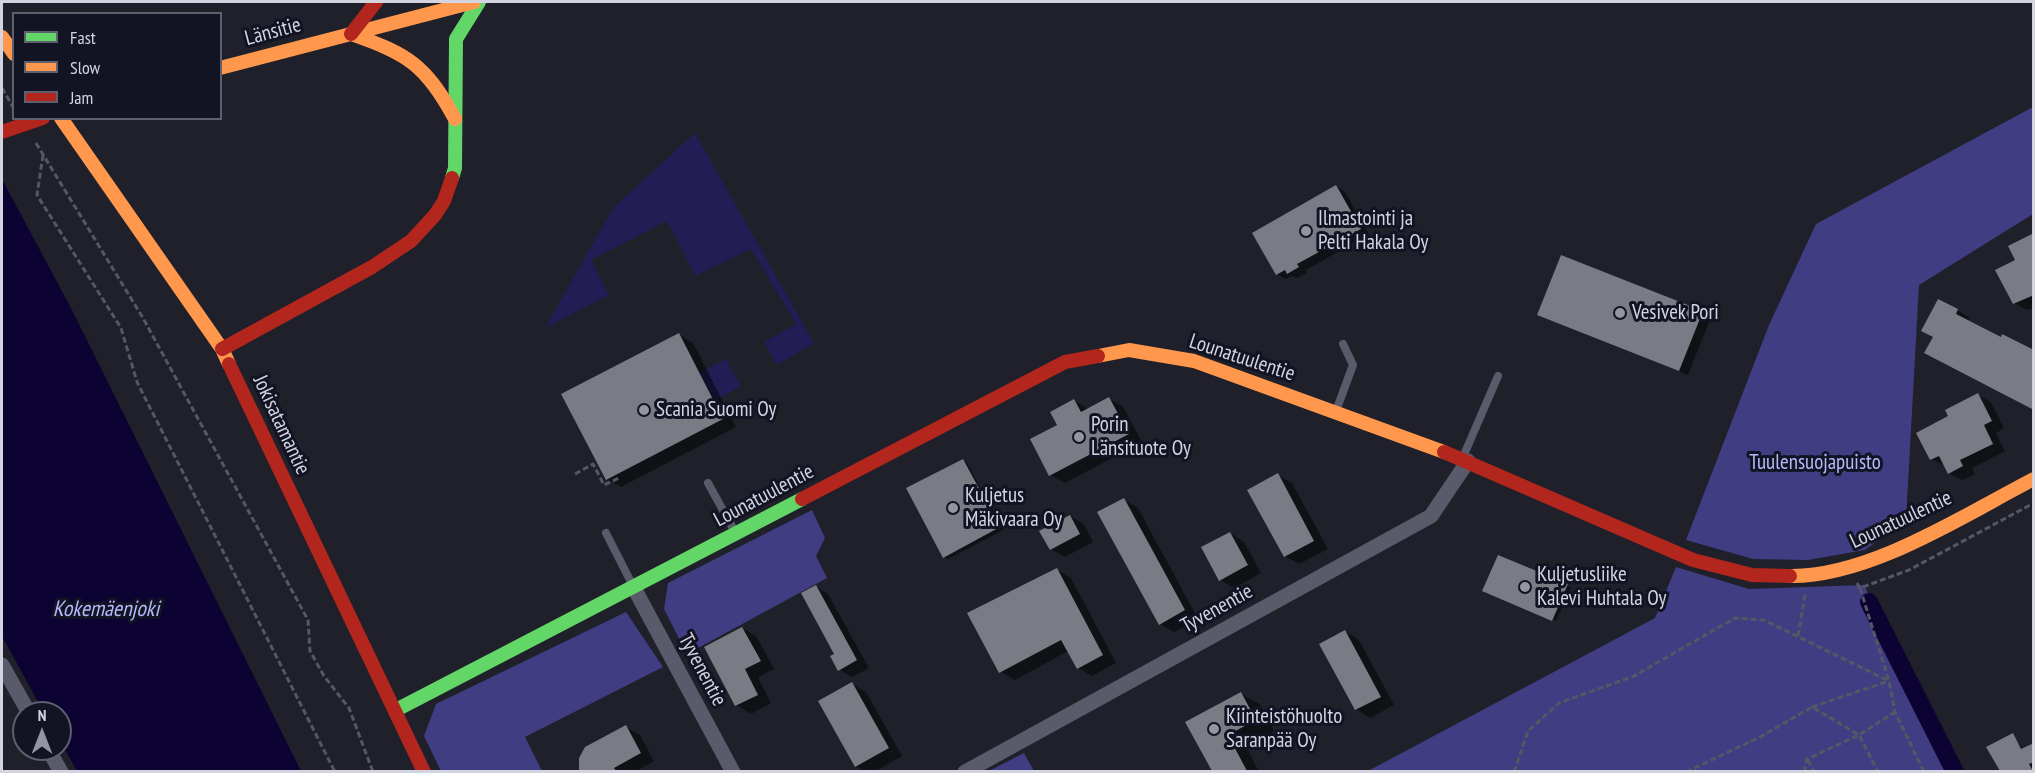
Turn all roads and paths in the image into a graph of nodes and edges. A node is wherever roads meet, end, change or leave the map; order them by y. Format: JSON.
{"nodes":[{"id":1,"x":376,"y":2,"type":"edge"},
{"id":2,"x":477,"y":2,"type":"edge"},
{"id":3,"x":351,"y":34,"type":"junction"},
{"id":4,"x":2,"y":38,"type":"edge"},
{"id":5,"x":12,"y":51,"type":"edge"},
{"id":6,"x":222,"y":67,"type":"edge"},
{"id":7,"x":2,"y":88,"type":"edge"},
{"id":8,"x":12,"y":104,"type":"edge"},
{"id":9,"x":455,"y":119,"type":"junction"},
{"id":10,"x":37,"y":120,"type":"edge"},
{"id":11,"x":62,"y":120,"type":"edge"},
{"id":12,"x":2,"y":132,"type":"edge"},
{"id":13,"x":32,"y":137,"type":"dead end"},
{"id":14,"x":43,"y":155,"type":"junction"},
{"id":15,"x":1343,"y":344,"type":"dead end"},
{"id":16,"x":222,"y":349,"type":"junction"},
{"id":17,"x":1498,"y":376,"type":"dead end"},
{"id":18,"x":1335,"y":412,"type":"junction"},
{"id":19,"x":1465,"y":460,"type":"junction"},
{"id":20,"x":575,"y":474,"type":"dead end"},
{"id":21,"x":619,"y":478,"type":"dead end"},
{"id":22,"x":2034,"y":479,"type":"edge"},
{"id":23,"x":708,"y":483,"type":"dead end"},
{"id":24,"x":2034,"y":503,"type":"edge"},
{"id":25,"x":606,"y":533,"type":"dead end"},
{"id":26,"x":736,"y":535,"type":"junction"},
{"id":27,"x":1945,"y":550,"type":"dead end"},
{"id":28,"x":1802,"y":576,"type":"junction"},
{"id":29,"x":634,"y":588,"type":"junction"},
{"id":30,"x":1860,"y":588,"type":"dead end"},
{"id":31,"x":1798,"y":636,"type":"junction"},
{"id":32,"x":2,"y":665,"type":"edge"},
{"id":33,"x":1889,"y":681,"type":"junction"},
{"id":34,"x":22,"y":701,"type":"edge"},
{"id":35,"x":1812,"y":707,"type":"junction"},
{"id":36,"x":396,"y":710,"type":"junction"},
{"id":37,"x":1895,"y":712,"type":"junction"},
{"id":38,"x":1858,"y":735,"type":"junction"},
{"id":39,"x":1807,"y":759,"type":"junction"},
{"id":40,"x":334,"y":771,"type":"edge"},
{"id":41,"x":373,"y":771,"type":"edge"},
{"id":42,"x":424,"y":771,"type":"edge"},
{"id":43,"x":733,"y":771,"type":"edge"},
{"id":44,"x":965,"y":771,"type":"edge"},
{"id":45,"x":1514,"y":771,"type":"edge"},
{"id":46,"x":1686,"y":771,"type":"edge"},
{"id":47,"x":1804,"y":771,"type":"edge"},
{"id":48,"x":1814,"y":771,"type":"edge"},
{"id":49,"x":1878,"y":771,"type":"edge"},
{"id":50,"x":1924,"y":771,"type":"edge"}],
"edges":[{"from":1,"to":3,"type":"main road"},
{"from":2,"to":3,"type":"main road","name":"Länsitie"},
{"from":2,"to":9,"type":"main road"},
{"from":3,"to":6,"type":"main road","name":"Länsitie"},
{"from":3,"to":9,"type":"main road"},
{"from":4,"to":5,"type":"main road"},
{"from":7,"to":8,"type":"path"},
{"from":9,"to":16,"type":"main road"},
{"from":10,"to":12,"type":"main road","bridge":true},
{"from":11,"to":16,"type":"main road","name":"Jokisatamantie"},
{"from":13,"to":14,"type":"path"},
{"from":14,"to":40,"type":"path"},
{"from":14,"to":41,"type":"path"},
{"from":15,"to":18,"type":"lane"},
{"from":16,"to":36,"type":"main road","name":"Jokisatamantie"},
{"from":17,"to":19,"type":"lane"},
{"from":18,"to":19,"type":"main road","name":"Lounatuulentie"},
{"from":18,"to":26,"type":"main road","name":"Lounatuulentie"},
{"from":19,"to":28,"type":"main road","name":"Lounatuulentie"},
{"from":19,"to":44,"type":"street","name":"Tyvenentie"},
{"from":20,"to":21,"type":"path"},
{"from":22,"to":28,"type":"main road","name":"Lounatuulentie"},
{"from":23,"to":26,"type":"lane"},
{"from":24,"to":27,"type":"path"},
{"from":25,"to":29,"type":"lane"},
{"from":26,"to":29,"type":"main road","name":"Lounatuulentie"},
{"from":28,"to":31,"type":"path"},
{"from":29,"to":36,"type":"main road","name":"Lounatuulentie"},
{"from":29,"to":43,"type":"street","name":"Tyvenentie"},
{"from":30,"to":33,"type":"path"},
{"from":31,"to":33,"type":"path"},
{"from":31,"to":45,"type":"path"},
{"from":32,"to":34,"type":"street"},
{"from":33,"to":35,"type":"path"},
{"from":33,"to":37,"type":"path"},
{"from":35,"to":38,"type":"path"},
{"from":35,"to":46,"type":"path"},
{"from":36,"to":42,"type":"main road","name":"Jokisatamantie"},
{"from":37,"to":38,"type":"path"},
{"from":37,"to":50,"type":"path"},
{"from":38,"to":39,"type":"path"},
{"from":38,"to":49,"type":"path"},
{"from":39,"to":47,"type":"path"},
{"from":39,"to":48,"type":"path"}]}
